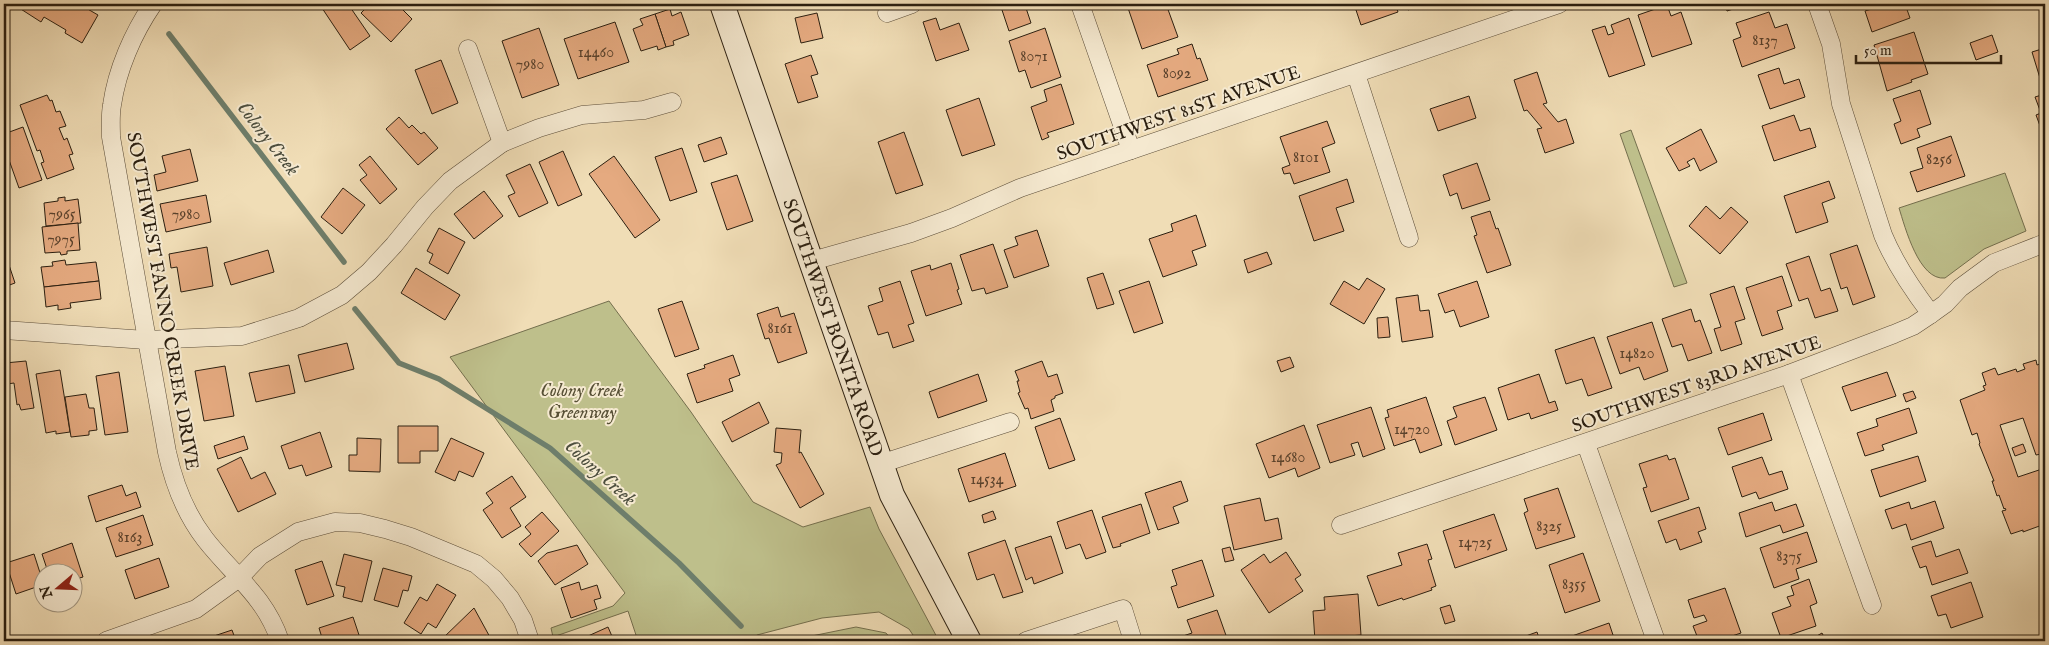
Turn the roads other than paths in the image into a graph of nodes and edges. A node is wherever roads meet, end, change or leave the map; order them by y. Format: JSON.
{"nodes":[{"id":1,"x":152,"y":4,"type":"edge"},
{"id":2,"x":722,"y":4,"type":"edge"},
{"id":3,"x":912,"y":4,"type":"edge"},
{"id":4,"x":1080,"y":4,"type":"edge"},
{"id":5,"x":1559,"y":4,"type":"edge"},
{"id":6,"x":1817,"y":4,"type":"edge"},
{"id":7,"x":887,"y":13,"type":"dead end"},
{"id":8,"x":468,"y":49,"type":"dead end"},
{"id":9,"x":1356,"y":74,"type":"junction"},
{"id":10,"x":672,"y":102,"type":"dead end"},
{"id":11,"x":502,"y":143,"type":"junction"},
{"id":12,"x":1131,"y":150,"type":"junction"},
{"id":13,"x":1408,"y":238,"type":"dead end"},
{"id":14,"x":2045,"y":243,"type":"edge"},
{"id":15,"x":812,"y":261,"type":"junction"},
{"id":16,"x":1931,"y":314,"type":"junction"},
{"id":17,"x":4,"y":330,"type":"edge"},
{"id":18,"x":146,"y":340,"type":"junction"},
{"id":19,"x":1789,"y":374,"type":"junction"},
{"id":20,"x":1010,"y":422,"type":"dead end"},
{"id":21,"x":1586,"y":444,"type":"junction"},
{"id":22,"x":880,"y":464,"type":"junction"},
{"id":23,"x":1341,"y":525,"type":"dead end"},
{"id":24,"x":238,"y":578,"type":"junction"},
{"id":25,"x":1872,"y":605,"type":"dead end"},
{"id":26,"x":106,"y":641,"type":"edge"},
{"id":27,"x":280,"y":641,"type":"edge"},
{"id":28,"x":530,"y":641,"type":"edge"},
{"id":29,"x":969,"y":641,"type":"edge"},
{"id":30,"x":1026,"y":641,"type":"edge"},
{"id":31,"x":1133,"y":641,"type":"edge"},
{"id":32,"x":1656,"y":641,"type":"edge"}],
"edges":[{"from":1,"to":18,"type":"street","name":"SOUTHWEST FANNO CREEK DRIVE"},
{"from":2,"to":15,"type":"main road","name":"SOUTHWEST BONITA ROAD"},
{"from":3,"to":7,"type":"street"},
{"from":4,"to":12,"type":"street"},
{"from":5,"to":9,"type":"street","name":"SOUTHWEST 81ST AVENUE"},
{"from":6,"to":16,"type":"street"},
{"from":8,"to":11,"type":"street"},
{"from":9,"to":12,"type":"street","name":"SOUTHWEST 81ST AVENUE"},
{"from":9,"to":13,"type":"street"},
{"from":10,"to":11,"type":"street"},
{"from":11,"to":18,"type":"street"},
{"from":12,"to":15,"type":"street","name":"SOUTHWEST 81ST AVENUE"},
{"from":14,"to":16,"type":"street","name":"SOUTHWEST 83RD AVENUE"},
{"from":15,"to":22,"type":"main road","name":"SOUTHWEST BONITA ROAD"},
{"from":16,"to":19,"type":"street","name":"SOUTHWEST 83RD AVENUE"},
{"from":17,"to":18,"type":"street"},
{"from":18,"to":24,"type":"street","name":"SOUTHWEST FANNO CREEK DRIVE"},
{"from":19,"to":21,"type":"street","name":"SOUTHWEST 83RD AVENUE"},
{"from":19,"to":25,"type":"street"},
{"from":20,"to":22,"type":"street"},
{"from":21,"to":23,"type":"street","name":"SOUTHWEST 83RD AVENUE"},
{"from":21,"to":32,"type":"street"},
{"from":22,"to":29,"type":"main road","name":"SOUTHWEST BONITA ROAD"},
{"from":24,"to":26,"type":"street"},
{"from":24,"to":27,"type":"street","name":"SOUTHWEST FANNO CREEK DRIVE"},
{"from":24,"to":28,"type":"street"},
{"from":30,"to":31,"type":"street"}]}
